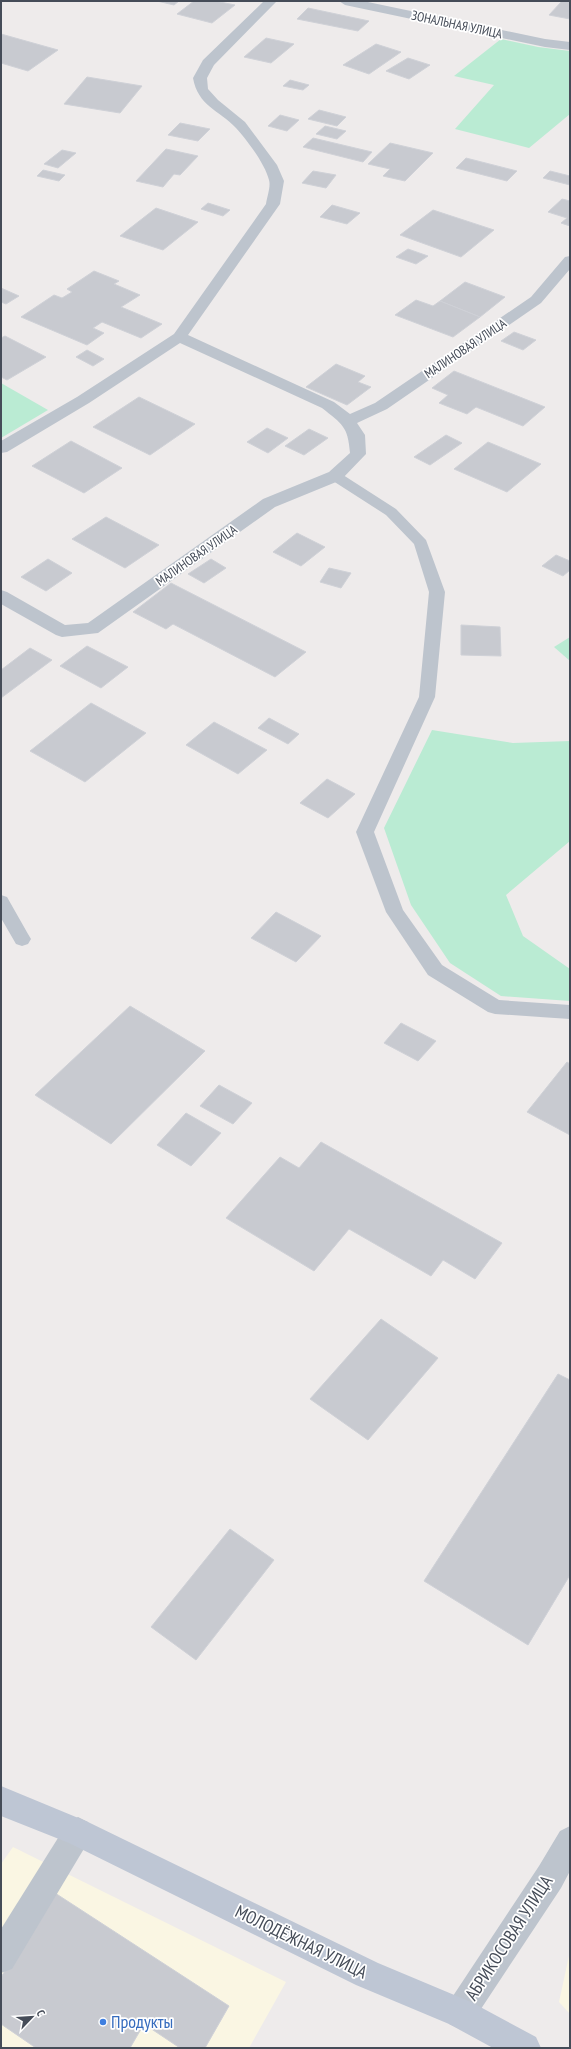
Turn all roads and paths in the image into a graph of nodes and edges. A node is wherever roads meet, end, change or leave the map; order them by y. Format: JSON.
{"nodes":[{"id":1,"x":271,"y":1,"type":"edge"},
{"id":2,"x":345,"y":1,"type":"edge"},
{"id":3,"x":570,"y":46,"type":"edge"},
{"id":4,"x":570,"y":260,"type":"edge"},
{"id":5,"x":179,"y":337,"type":"junction"},
{"id":6,"x":348,"y":421,"type":"junction"},
{"id":7,"x":1,"y":448,"type":"edge"},
{"id":8,"x":335,"y":476,"type":"junction"},
{"id":9,"x":1,"y":596,"type":"edge"},
{"id":10,"x":1,"y":902,"type":"edge"},
{"id":11,"x":22,"y":938,"type":"dead end"},
{"id":12,"x":570,"y":1012,"type":"edge"},
{"id":13,"x":1,"y":1801,"type":"edge"},
{"id":14,"x":78,"y":1832,"type":"junction"},
{"id":15,"x":570,"y":1841,"type":"edge"},
{"id":16,"x":1,"y":1958,"type":"edge"},
{"id":17,"x":460,"y":2013,"type":"junction"},
{"id":18,"x":525,"y":2048,"type":"edge"}],
"edges":[{"from":1,"to":5,"type":"street"},
{"from":2,"to":3,"type":"street","name":"ЗОНАЛЬНАЯ УЛИЦА"},
{"from":4,"to":6,"type":"street","name":"МАЛИНОВАЯ УЛИЦА"},
{"from":5,"to":6,"type":"street","name":"МАЛИНОВАЯ УЛИЦА"},
{"from":5,"to":7,"type":"street"},
{"from":6,"to":8,"type":"street","name":"МАЛИНОВАЯ УЛИЦА"},
{"from":8,"to":9,"type":"street","name":"МАЛИНОВАЯ УЛИЦА"},
{"from":8,"to":12,"type":"lane"},
{"from":10,"to":11,"type":"lane"},
{"from":13,"to":14,"type":"street","name":"МОЛОДЁЖНАЯ УЛИЦА"},
{"from":14,"to":16,"type":"street"},
{"from":14,"to":17,"type":"street","name":"МОЛОДЁЖНАЯ УЛИЦА"},
{"from":15,"to":17,"type":"street","name":"АБРИКОСОВАЯ УЛИЦА"},
{"from":17,"to":18,"type":"street","name":"МОЛОДЁЖНАЯ УЛИЦА"}]}
